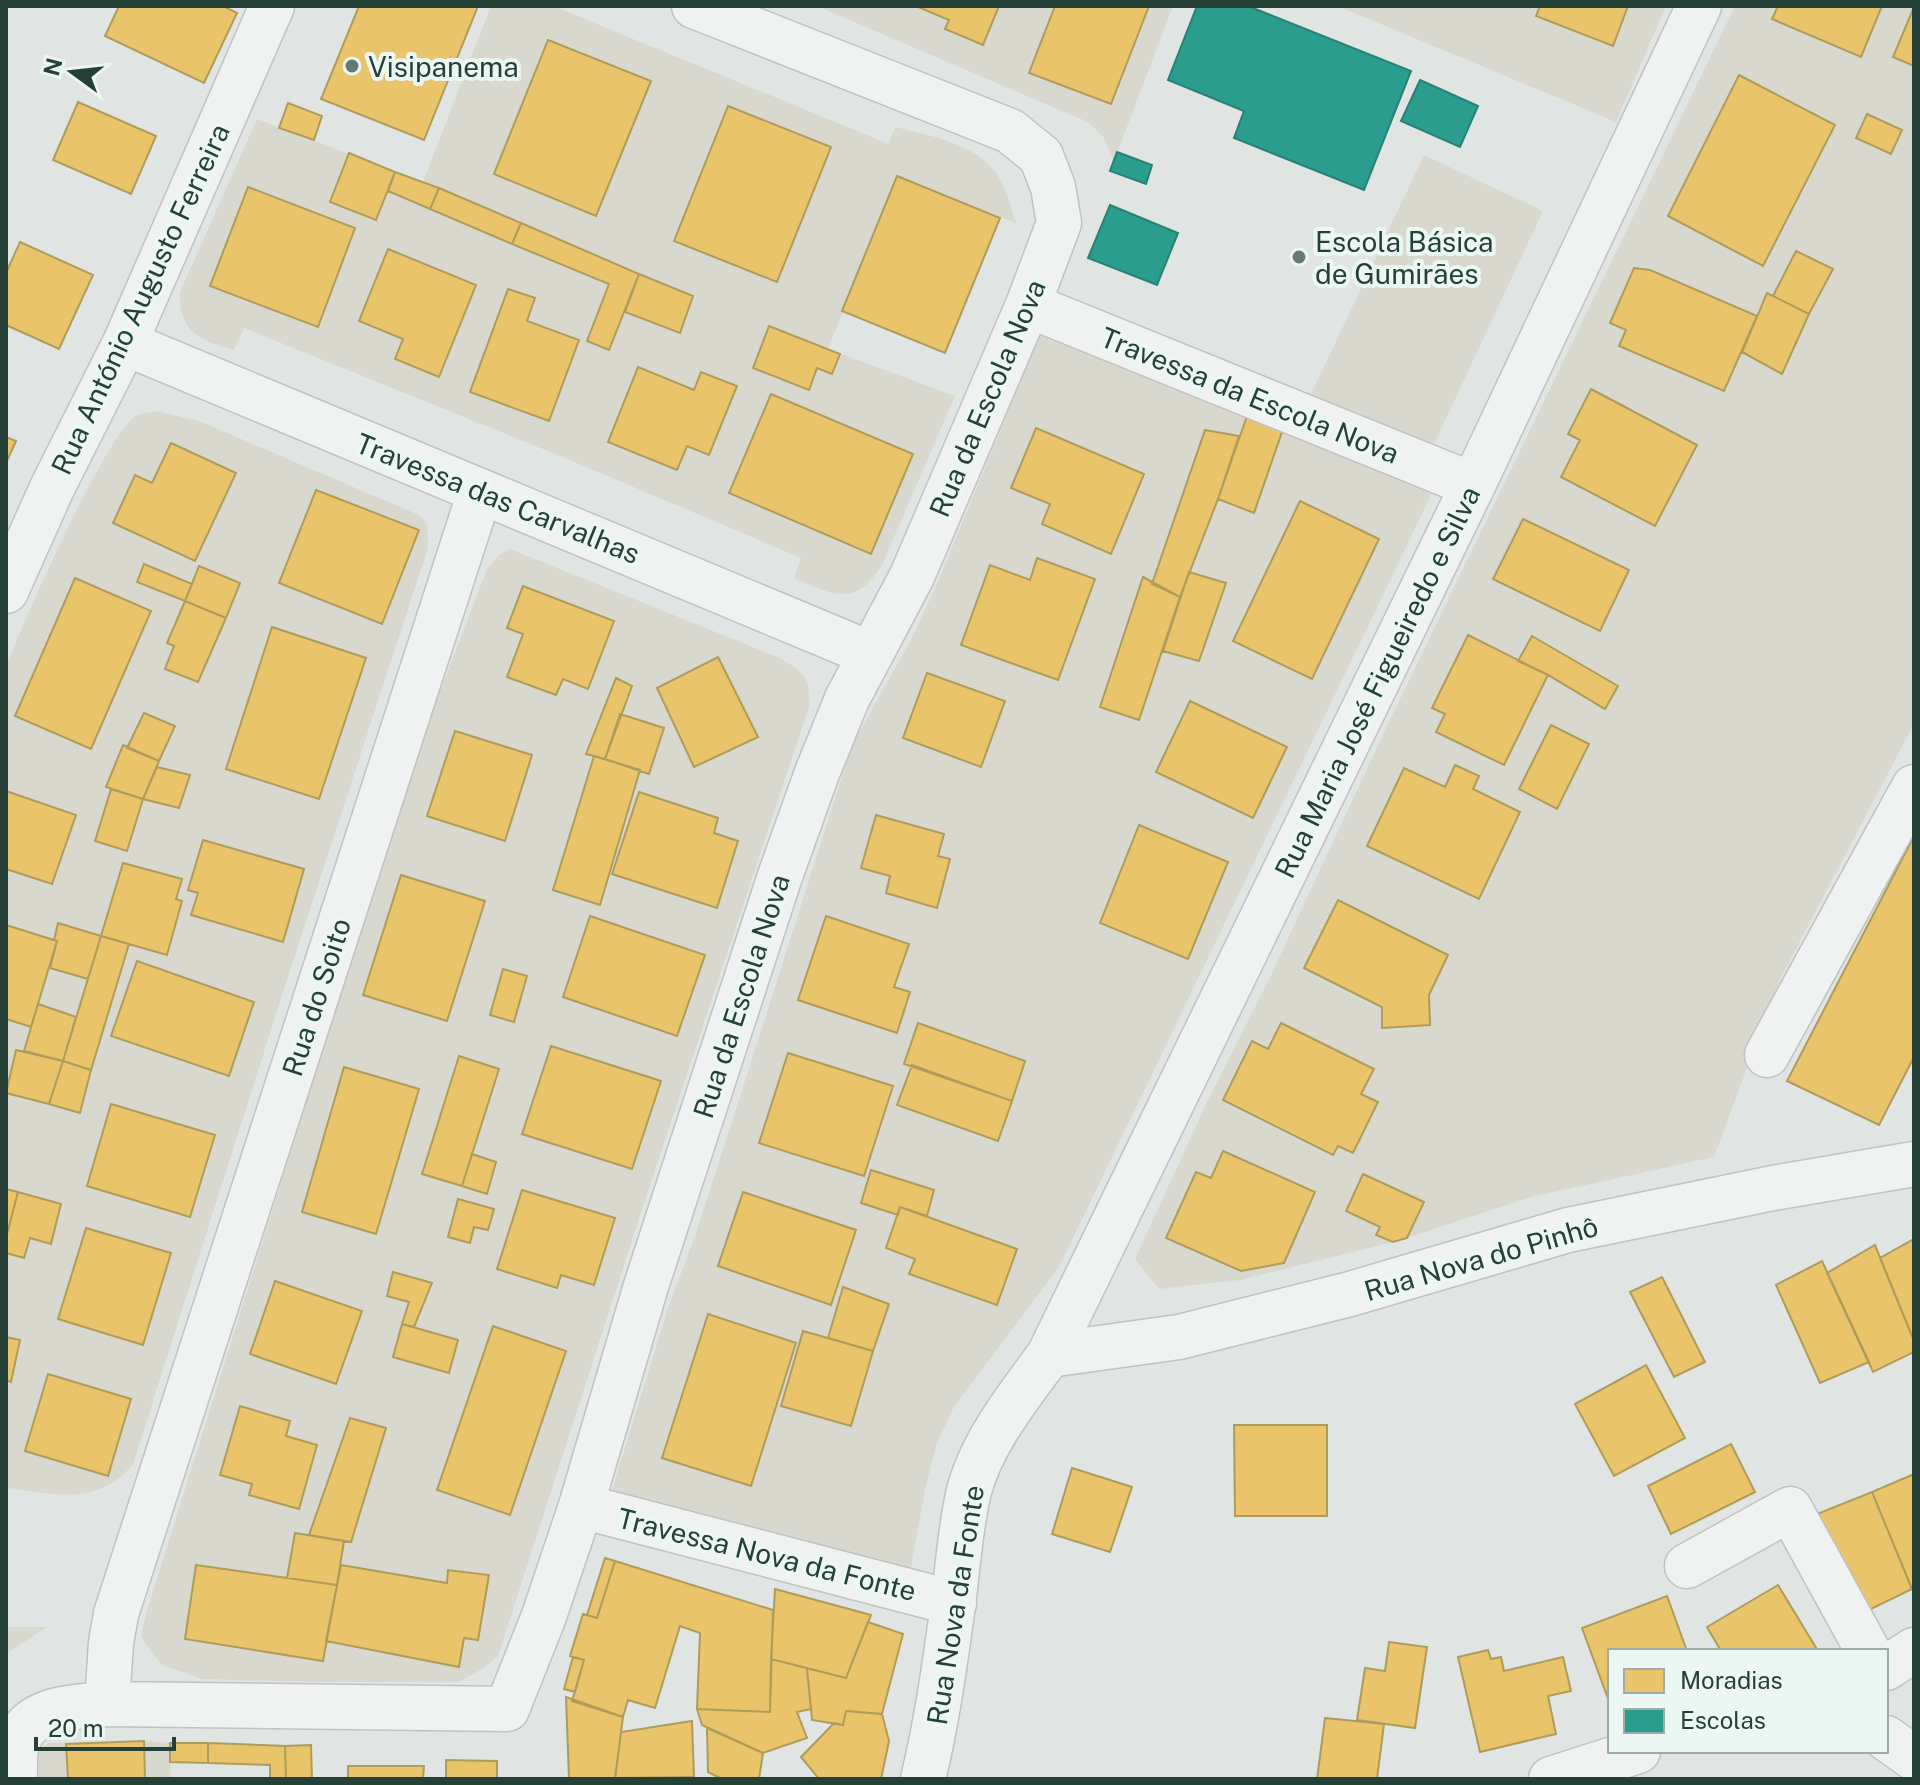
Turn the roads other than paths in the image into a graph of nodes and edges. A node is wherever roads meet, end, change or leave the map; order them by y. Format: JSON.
{"nodes":[{"id":1,"x":272,"y":6,"type":"edge"},
{"id":2,"x":694,"y":6,"type":"edge"},
{"id":3,"x":1699,"y":6,"type":"edge"},
{"id":4,"x":1028,"y":305,"type":"junction"},
{"id":5,"x":125,"y":343,"type":"junction"},
{"id":6,"x":1473,"y":485,"type":"junction"},
{"id":7,"x":480,"y":492,"type":"junction"},
{"id":8,"x":6,"y":591,"type":"edge"},
{"id":9,"x":871,"y":654,"type":"junction"},
{"id":10,"x":1914,"y":787,"type":"edge"},
{"id":11,"x":1767,"y":1055,"type":"dead end"},
{"id":12,"x":1914,"y":1164,"type":"edge"},
{"id":13,"x":1049,"y":1355,"type":"junction"},
{"id":14,"x":581,"y":1506,"type":"junction"},
{"id":15,"x":1687,"y":1566,"type":"dead end"},
{"id":16,"x":954,"y":1603,"type":"junction"},
{"id":17,"x":1867,"y":1649,"type":"edge"},
{"id":18,"x":1914,"y":1650,"type":"edge"},
{"id":19,"x":1888,"y":1667,"type":"edge"},
{"id":20,"x":107,"y":1704,"type":"junction"},
{"id":21,"x":1888,"y":1739,"type":"edge"},
{"id":22,"x":1632,"y":1753,"type":"edge"},
{"id":23,"x":1914,"y":1758,"type":"edge"},
{"id":24,"x":15,"y":1776,"type":"edge"},
{"id":25,"x":923,"y":1779,"type":"edge"},
{"id":26,"x":1551,"y":1779,"type":"edge"}],
"edges":[{"from":1,"to":5,"type":"street","name":"Rua António Augusto Ferreira"},
{"from":2,"to":4,"type":"street","name":"Rua da Escola Nova"},
{"from":3,"to":6,"type":"street","name":"Rua Maria José Figueiredo e Silva"},
{"from":4,"to":6,"type":"street","name":"Travessa da Escola Nova"},
{"from":4,"to":9,"type":"street","name":"Rua da Escola Nova"},
{"from":5,"to":7,"type":"street","name":"Travessa das Carvalhas"},
{"from":5,"to":8,"type":"street","name":"Rua António Augusto Ferreira"},
{"from":6,"to":13,"type":"street","name":"Rua Maria José Figueiredo e Silva"},
{"from":7,"to":9,"type":"street","name":"Travessa das Carvalhas"},
{"from":7,"to":20,"type":"street","name":"Rua do Soito"},
{"from":9,"to":14,"type":"street","name":"Rua da Escola Nova"},
{"from":10,"to":11,"type":"street"},
{"from":12,"to":13,"type":"street","name":"Rua Nova do Pinhô"},
{"from":13,"to":16,"type":"street","name":"Rua Nova da Fonte"},
{"from":14,"to":16,"type":"street","name":"Travessa Nova da Fonte"},
{"from":14,"to":20,"type":"street","name":"Rua da Escola Nova"},
{"from":15,"to":17,"type":"street"},
{"from":16,"to":25,"type":"street","name":"Rua Nova da Fonte"},
{"from":18,"to":19,"type":"street"},
{"from":20,"to":24,"type":"street","name":"Rua da Escola Nova"},
{"from":21,"to":23,"type":"street"},
{"from":22,"to":26,"type":"street"}]}
